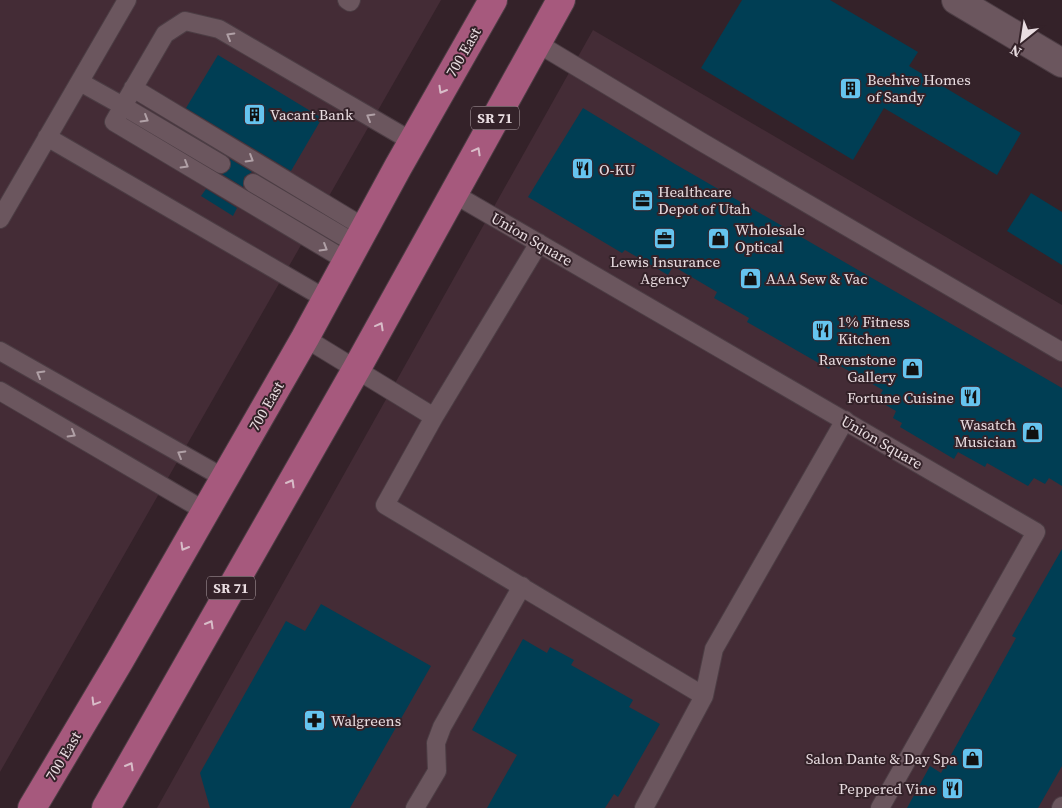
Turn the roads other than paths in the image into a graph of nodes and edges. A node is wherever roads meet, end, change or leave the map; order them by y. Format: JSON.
{"nodes":[{"id":1,"x":127,"y":0,"type":"edge"},
{"id":2,"x":347,"y":0,"type":"edge"},
{"id":3,"x":352,"y":0,"type":"edge"},
{"id":4,"x":493,"y":0,"type":"edge"},
{"id":5,"x":561,"y":0,"type":"edge"},
{"id":6,"x":956,"y":0,"type":"edge"},
{"id":7,"x":537,"y":43,"type":"junction"},
{"id":8,"x":1062,"y":63,"type":"edge"},
{"id":9,"x":80,"y":82,"type":"junction"},
{"id":10,"x":133,"y":88,"type":"junction"},
{"id":11,"x":123,"y":106,"type":"junction"},
{"id":12,"x":47,"y":137,"type":"junction"},
{"id":13,"x":413,"y":142,"type":"junction"},
{"id":14,"x":221,"y":164,"type":"dead end"},
{"id":15,"x":253,"y":183,"type":"dead end"},
{"id":16,"x":454,"y":194,"type":"junction"},
{"id":17,"x":0,"y":219,"type":"edge"},
{"id":18,"x":539,"y":243,"type":"junction"},
{"id":19,"x":356,"y":244,"type":"junction"},
{"id":20,"x":326,"y":299,"type":"junction"},
{"id":21,"x":305,"y":338,"type":"junction"},
{"id":22,"x":0,"y":350,"type":"edge"},
{"id":23,"x":1062,"y":352,"type":"edge"},
{"id":24,"x":356,"y":368,"type":"junction"},
{"id":25,"x":0,"y":391,"type":"edge"},
{"id":26,"x":434,"y":417,"type":"junction"},
{"id":27,"x":846,"y":420,"type":"junction"},
{"id":28,"x":224,"y":478,"type":"junction"},
{"id":29,"x":205,"y":511,"type":"junction"},
{"id":30,"x":522,"y":586,"type":"junction"},
{"id":31,"x":704,"y":696,"type":"junction"},
{"id":32,"x":32,"y":808,"type":"edge"},
{"id":33,"x":106,"y":808,"type":"edge"},
{"id":34,"x":415,"y":808,"type":"edge"},
{"id":35,"x":644,"y":808,"type":"edge"},
{"id":36,"x":880,"y":808,"type":"edge"}],
"edges":[{"from":1,"to":9,"type":"lane"},
{"from":2,"to":3,"type":"lane"},
{"from":4,"to":13,"type":"main road","name":"700 East","one_way":true},
{"from":5,"to":7,"type":"main road","number":"SR 71"},
{"from":6,"to":8,"type":"street"},
{"from":16,"to":7,"type":"main road","number":"SR 71","one_way":true},
{"from":7,"to":23,"type":"lane"},
{"from":9,"to":11,"type":"lane"},
{"from":9,"to":12,"type":"lane"},
{"from":10,"to":11,"type":"lane"},
{"from":13,"to":10,"type":"lane","one_way":true},
{"from":10,"to":19,"type":"lane","one_way":true},
{"from":11,"to":14,"type":"lane","one_way":true},
{"from":11,"to":19,"type":"lane","one_way":true},
{"from":12,"to":17,"type":"lane"},
{"from":12,"to":20,"type":"lane"},
{"from":13,"to":19,"type":"main road","name":"700 East"},
{"from":15,"to":19,"type":"lane"},
{"from":16,"to":18,"type":"lane","name":"Union Square"},
{"from":24,"to":16,"type":"main road","number":"SR 71","one_way":true},
{"from":18,"to":26,"type":"lane"},
{"from":18,"to":27,"type":"lane","name":"Union Square"},
{"from":19,"to":20,"type":"main road","name":"700 East"},
{"from":20,"to":21,"type":"main road","name":"700 East"},
{"from":21,"to":24,"type":"lane"},
{"from":21,"to":28,"type":"main road","name":"700 East"},
{"from":28,"to":22,"type":"lane","one_way":true},
{"from":24,"to":26,"type":"lane"},
{"from":33,"to":24,"type":"main road","number":"SR 71","one_way":true},
{"from":25,"to":29,"type":"lane","one_way":true},
{"from":26,"to":30,"type":"lane"},
{"from":27,"to":31,"type":"lane"},
{"from":27,"to":36,"type":"lane","name":"Union Square"},
{"from":28,"to":29,"type":"main road","name":"700 East"},
{"from":29,"to":32,"type":"main road","name":"700 East","one_way":true},
{"from":30,"to":31,"type":"lane"},
{"from":30,"to":34,"type":"lane"},
{"from":31,"to":35,"type":"lane"}]}
